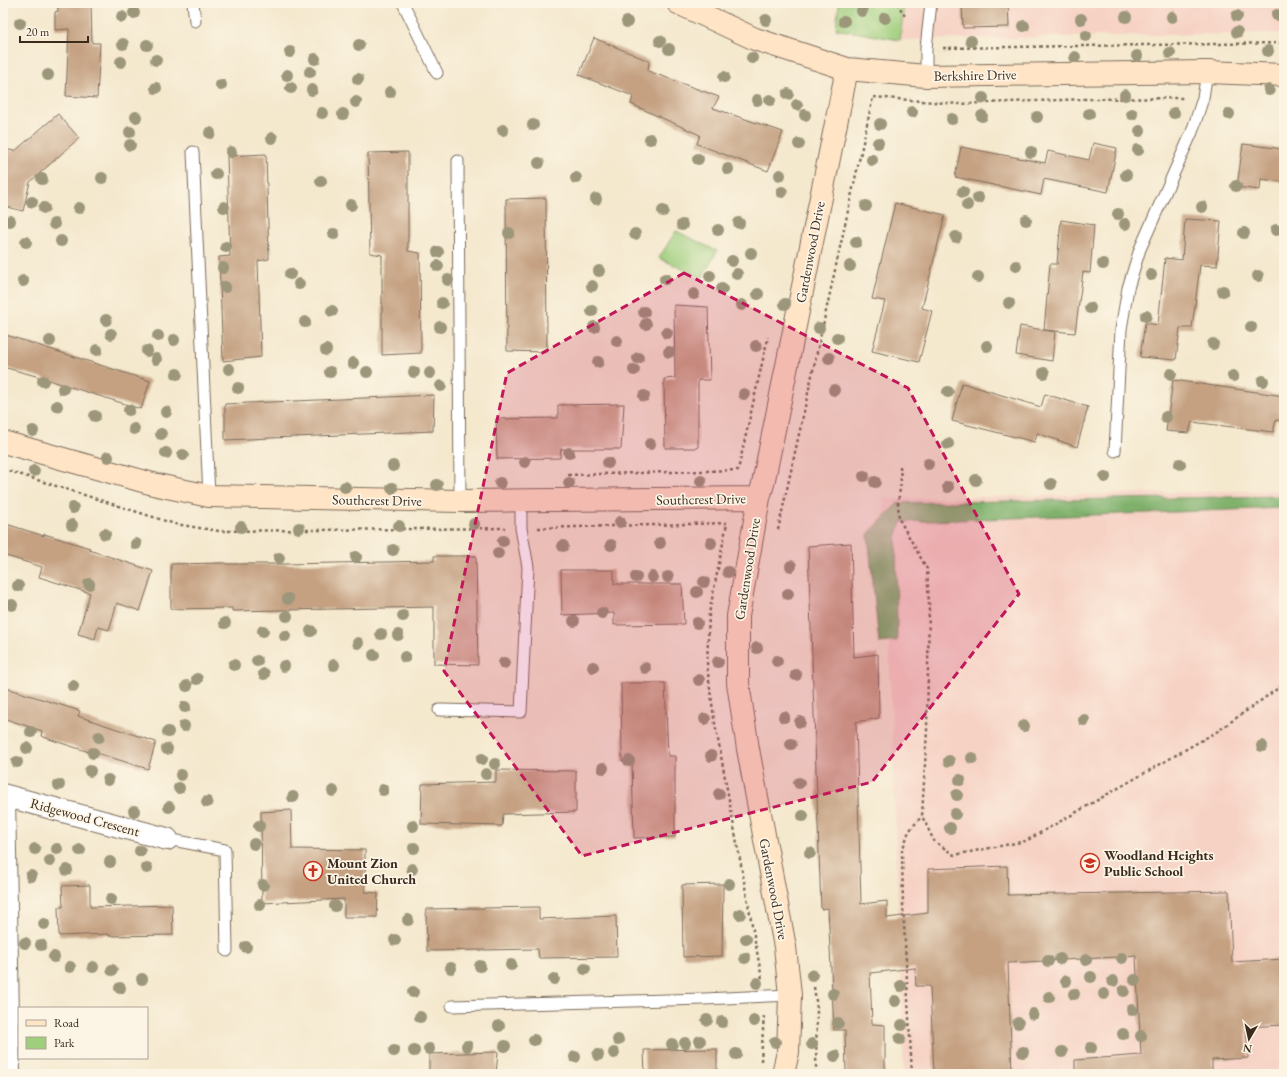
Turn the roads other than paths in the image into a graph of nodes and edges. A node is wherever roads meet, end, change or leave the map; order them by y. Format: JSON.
{"nodes":[{"id":1,"x":193,"y":3,"type":"edge"},
{"id":2,"x":403,"y":3,"type":"edge"},
{"id":3,"x":678,"y":3,"type":"edge"},
{"id":4,"x":931,"y":3,"type":"edge"},
{"id":5,"x":195,"y":21,"type":"dead end"},
{"id":6,"x":847,"y":69,"type":"junction"},
{"id":7,"x":1207,"y":72,"type":"junction"},
{"id":8,"x":437,"y":73,"type":"dead end"},
{"id":9,"x":1284,"y":75,"type":"edge"},
{"id":10,"x":926,"y":76,"type":"junction"},
{"id":11,"x":193,"y":152,"type":"dead end"},
{"id":12,"x":458,"y":161,"type":"dead end"},
{"id":13,"x":3,"y":442,"type":"edge"},
{"id":14,"x":1115,"y":451,"type":"dead end"},
{"id":15,"x":209,"y":496,"type":"junction"},
{"id":16,"x":759,"y":498,"type":"junction"},
{"id":17,"x":460,"y":501,"type":"junction"},
{"id":18,"x":521,"y":502,"type":"junction"},
{"id":19,"x":438,"y":710,"type":"dead end"},
{"id":20,"x":3,"y":795,"type":"edge"},
{"id":21,"x":167,"y":839,"type":"joint"},
{"id":22,"x":227,"y":951,"type":"dead end"},
{"id":23,"x":790,"y":995,"type":"junction"},
{"id":24,"x":452,"y":1006,"type":"dead end"},
{"id":25,"x":9,"y":1074,"type":"edge"},
{"id":26,"x":783,"y":1074,"type":"edge"}],
"edges":[{"from":1,"to":5,"type":"lane"},
{"from":2,"to":8,"type":"lane"},
{"from":3,"to":6,"type":"street","name":"Berkshire Drive"},
{"from":4,"to":10,"type":"lane"},
{"from":6,"to":10,"type":"street","name":"Berkshire Drive"},
{"from":6,"to":16,"type":"street","name":"Gardenwood Drive"},
{"from":7,"to":9,"type":"street","name":"Berkshire Drive"},
{"from":7,"to":10,"type":"street","name":"Berkshire Drive"},
{"from":7,"to":14,"type":"lane"},
{"from":11,"to":15,"type":"lane"},
{"from":12,"to":17,"type":"lane"},
{"from":13,"to":15,"type":"street","name":"Southcrest Drive"},
{"from":15,"to":17,"type":"street","name":"Southcrest Drive"},
{"from":16,"to":18,"type":"street","name":"Southcrest Drive"},
{"from":16,"to":23,"type":"street","name":"Gardenwood Drive"},
{"from":17,"to":18,"type":"street","name":"Southcrest Drive"},
{"from":18,"to":19,"type":"lane"},
{"from":20,"to":21,"type":"street","name":"Ridgewood Crescent"},
{"from":20,"to":25,"type":"street","name":"Ridgewood Crescent"},
{"from":21,"to":22,"type":"lane"},
{"from":23,"to":24,"type":"lane"},
{"from":23,"to":26,"type":"street","name":"Gardenwood Drive"}]}
